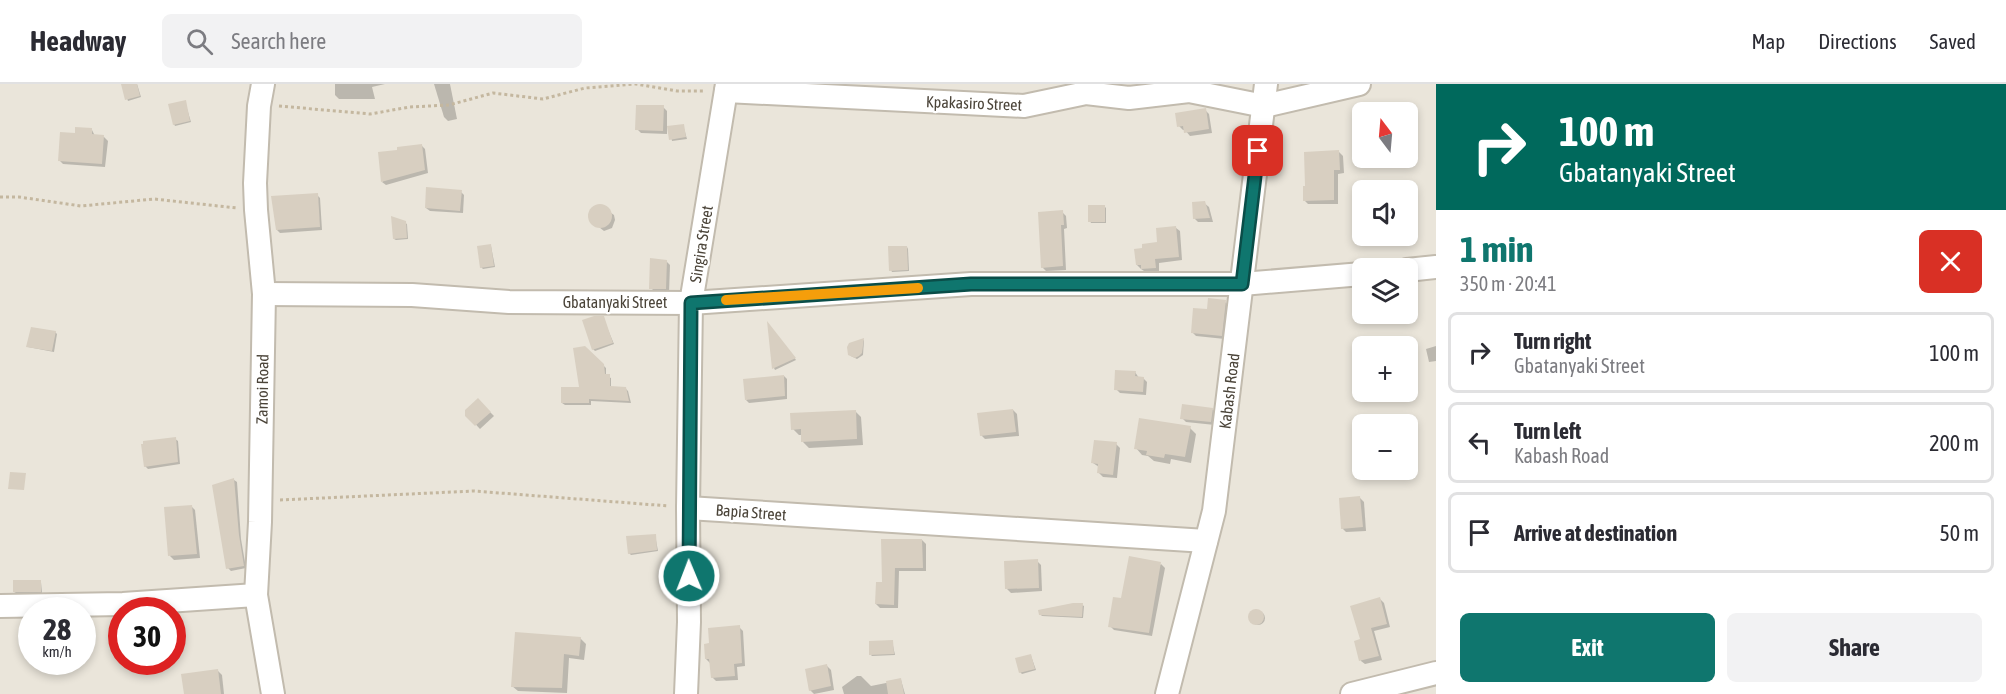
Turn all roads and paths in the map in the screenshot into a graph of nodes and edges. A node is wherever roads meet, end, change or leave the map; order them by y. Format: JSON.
{"nodes":[{"id":1,"x":1266,"y":84,"type":"edge"},
{"id":2,"x":1359,"y":84,"type":"edge"},
{"id":3,"x":727,"y":88,"type":"edge"},
{"id":4,"x":261,"y":95,"type":"edge"},
{"id":5,"x":1264,"y":106,"type":"junction"},
{"id":6,"x":0,"y":197,"type":"edge"},
{"id":7,"x":256,"y":210,"type":"junction"},
{"id":8,"x":1436,"y":267,"type":"edge"},
{"id":9,"x":1418,"y":269,"type":"edge"},
{"id":10,"x":1352,"y":275,"type":"edge"},
{"id":11,"x":1242,"y":284,"type":"junction"},
{"id":12,"x":264,"y":294,"type":"junction"},
{"id":13,"x":691,"y":303,"type":"junction"},
{"id":14,"x":261,"y":500,"type":"junction"},
{"id":15,"x":688,"y":508,"type":"junction"},
{"id":16,"x":1206,"y":541,"type":"junction"},
{"id":17,"x":256,"y":595,"type":"junction"},
{"id":18,"x":0,"y":606,"type":"edge"},
{"id":19,"x":1436,"y":673,"type":"edge"},
{"id":20,"x":273,"y":694,"type":"edge"},
{"id":21,"x":285,"y":694,"type":"edge"},
{"id":22,"x":686,"y":694,"type":"edge"},
{"id":23,"x":1167,"y":694,"type":"edge"},
{"id":24,"x":1352,"y":694,"type":"edge"}],
"edges":[{"from":1,"to":5,"type":"street","name":"Kabash Road"},
{"from":2,"to":5,"type":"street","name":"Kpakasiro Street"},
{"from":3,"to":4,"type":"path"},
{"from":3,"to":5,"type":"street","name":"Kpakasiro Street"},
{"from":3,"to":13,"type":"street","name":"Singira Street"},
{"from":4,"to":7,"type":"street","name":"Zamoi Road"},
{"from":5,"to":11,"type":"street","name":"Kabash Road"},
{"from":6,"to":7,"type":"path"},
{"from":7,"to":12,"type":"street","name":"Zamoi Road"},
{"from":8,"to":9,"type":"street"},
{"from":10,"to":11,"type":"street","name":"Gbatanyaki Street"},
{"from":11,"to":13,"type":"street","name":"Gbatanyaki Street"},
{"from":11,"to":16,"type":"street","name":"Kabash Road"},
{"from":12,"to":13,"type":"street","name":"Gbatanyaki Street"},
{"from":12,"to":14,"type":"street","name":"Zamoi Road"},
{"from":13,"to":15,"type":"street","name":"Singira Street"},
{"from":14,"to":15,"type":"path"},
{"from":14,"to":17,"type":"street","name":"Zamoi Road"},
{"from":15,"to":16,"type":"street","name":"Bapia Street"},
{"from":15,"to":22,"type":"street","name":"Singira Street"},
{"from":16,"to":23,"type":"street","name":"Kabash Road"},
{"from":17,"to":18,"type":"street"},
{"from":17,"to":20,"type":"street","name":"Zamoi Road"},
{"from":19,"to":24,"type":"street"},
{"from":20,"to":21,"type":"street"}]}
